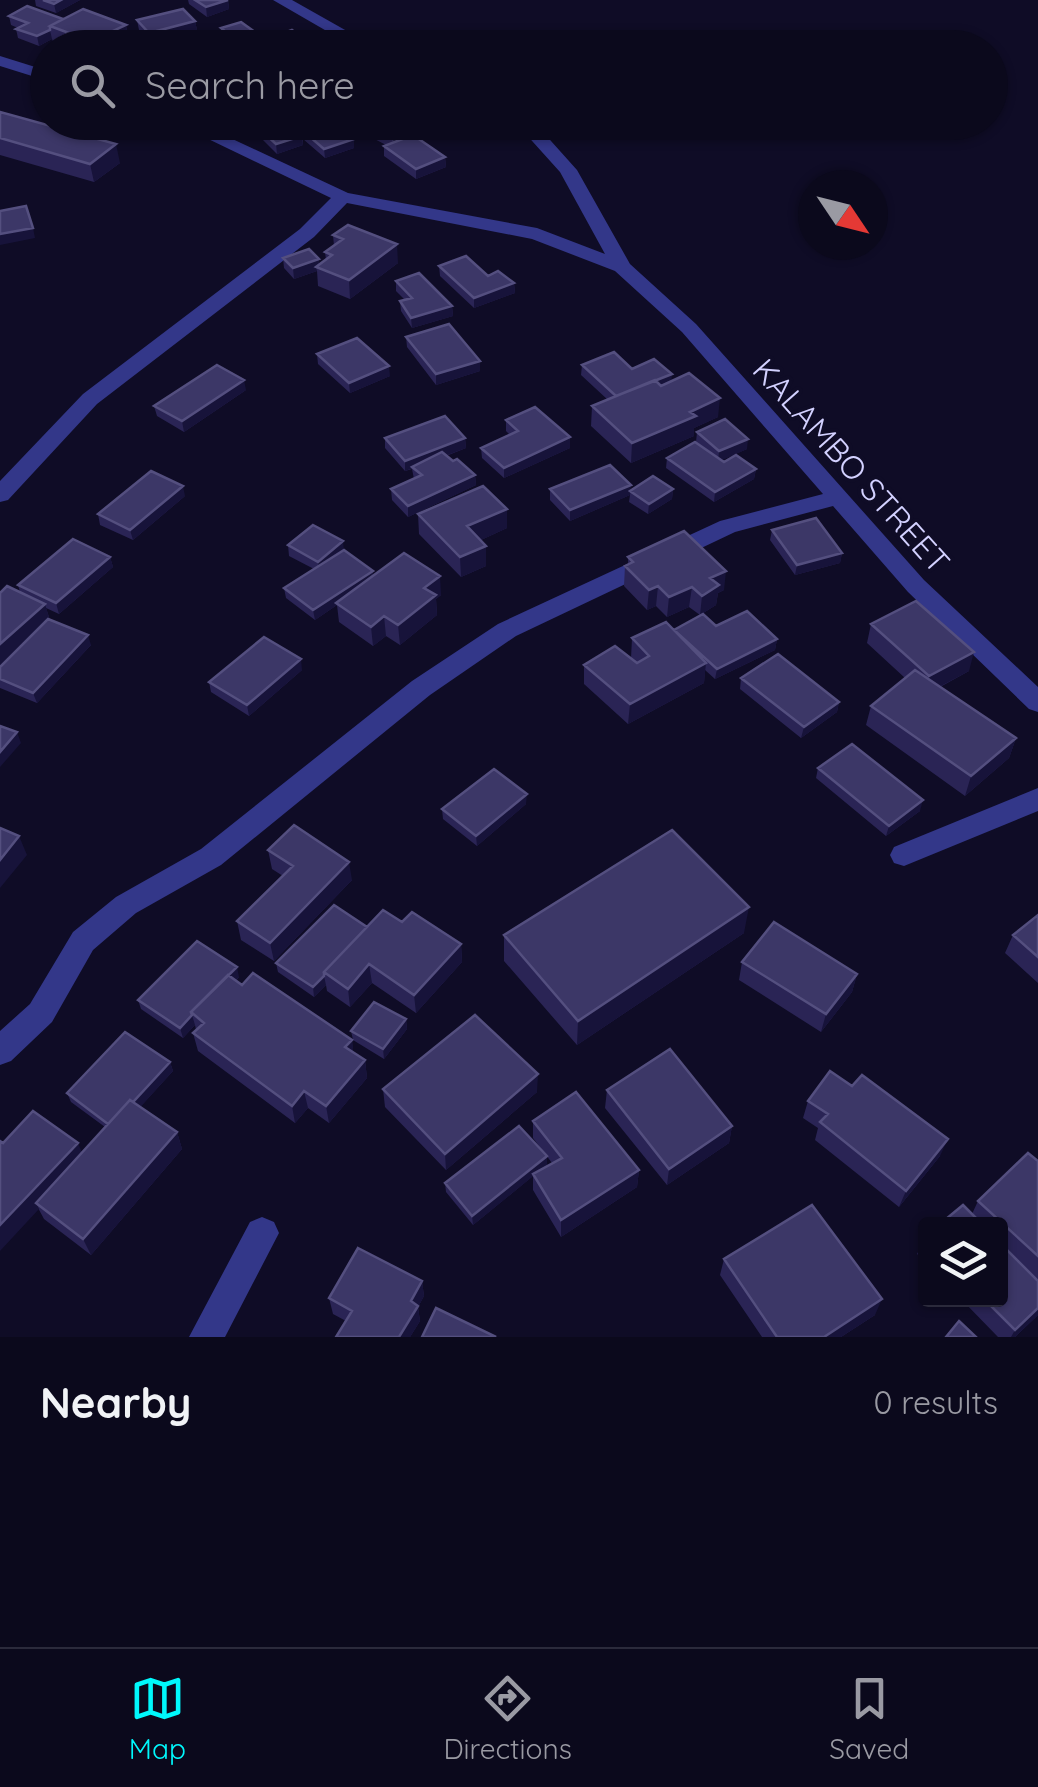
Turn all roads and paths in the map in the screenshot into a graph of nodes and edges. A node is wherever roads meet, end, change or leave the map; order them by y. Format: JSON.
{"nodes":[{"id":1,"x":282,"y":0,"type":"edge"},
{"id":2,"x":336,"y":30,"type":"edge"},
{"id":3,"x":0,"y":61,"type":"edge"},
{"id":4,"x":30,"y":70,"type":"edge"},
{"id":5,"x":221,"y":140,"type":"edge"},
{"id":6,"x":546,"y":140,"type":"edge"},
{"id":7,"x":344,"y":196,"type":"junction"},
{"id":8,"x":622,"y":267,"type":"junction"},
{"id":9,"x":0,"y":495,"type":"edge"},
{"id":10,"x":836,"y":498,"type":"junction"},
{"id":11,"x":1038,"y":702,"type":"edge"},
{"id":12,"x":1038,"y":799,"type":"edge"},
{"id":13,"x":904,"y":855,"type":"dead end"},
{"id":14,"x":0,"y":1051,"type":"edge"},
{"id":15,"x":262,"y":1233,"type":"dead end"},
{"id":16,"x":206,"y":1337,"type":"edge"}],
"edges":[{"from":1,"to":2,"type":"street"},
{"from":3,"to":4,"type":"street"},
{"from":5,"to":7,"type":"street","name":"KALAMBO STREET"},
{"from":6,"to":8,"type":"street","name":"KALAMBO STREET"},
{"from":7,"to":8,"type":"street","name":"KALAMBO STREET"},
{"from":7,"to":9,"type":"street"},
{"from":8,"to":10,"type":"street","name":"KALAMBO STREET"},
{"from":10,"to":11,"type":"street","name":"KALAMBO STREET"},
{"from":10,"to":14,"type":"street"},
{"from":12,"to":13,"type":"street"},
{"from":15,"to":16,"type":"street"}]}
